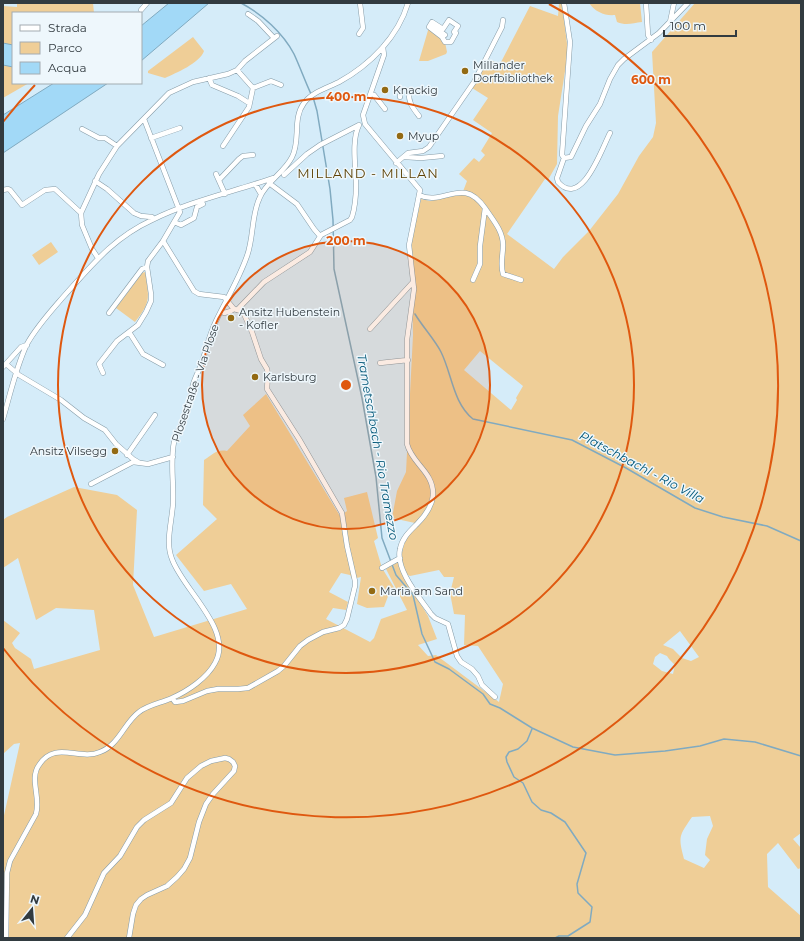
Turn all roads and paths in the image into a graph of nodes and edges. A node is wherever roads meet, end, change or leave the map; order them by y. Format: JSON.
{"nodes":[{"id":1,"x":146,"y":3,"type":"edge"},
{"id":2,"x":360,"y":3,"type":"edge"},
{"id":3,"x":408,"y":3,"type":"edge"},
{"id":4,"x":564,"y":3,"type":"edge"},
{"id":5,"x":646,"y":3,"type":"edge"},
{"id":6,"x":674,"y":3,"type":"edge"},
{"id":7,"x":688,"y":3,"type":"edge"},
{"id":8,"x":140,"y":10,"type":"dead end"},
{"id":9,"x":248,"y":14,"type":"dead end"},
{"id":10,"x":503,"y":20,"type":"dead end"},
{"id":11,"x":670,"y":22,"type":"junction"},
{"id":12,"x":430,"y":24,"type":"junction"},
{"id":13,"x":359,"y":34,"type":"dead end"},
{"id":14,"x":446,"y":35,"type":"dead end"},
{"id":15,"x":651,"y":40,"type":"junction"},
{"id":16,"x":383,"y":47,"type":"junction"},
{"id":17,"x":237,"y":70,"type":"junction"},
{"id":18,"x":209,"y":78,"type":"junction"},
{"id":19,"x":281,"y":85,"type":"dead end"},
{"id":20,"x":253,"y":88,"type":"junction"},
{"id":21,"x":409,"y":90,"type":"dead end"},
{"id":22,"x":374,"y":95,"type":"dead end"},
{"id":23,"x":249,"y":103,"type":"junction"},
{"id":24,"x":385,"y":109,"type":"dead end"},
{"id":25,"x":419,"y":116,"type":"dead end"},
{"id":26,"x":144,"y":119,"type":"junction"},
{"id":27,"x":361,"y":123,"type":"junction"},
{"id":28,"x":82,"y":128,"type":"dead end"},
{"id":29,"x":180,"y":128,"type":"dead end"},
{"id":30,"x":610,"y":133,"type":"dead end"},
{"id":31,"x":151,"y":138,"type":"junction"},
{"id":32,"x":117,"y":146,"type":"junction"},
{"id":33,"x":223,"y":146,"type":"dead end"},
{"id":34,"x":253,"y":155,"type":"dead end"},
{"id":35,"x":442,"y":156,"type":"dead end"},
{"id":36,"x":405,"y":157,"type":"junction"},
{"id":37,"x":564,"y":158,"type":"junction"},
{"id":38,"x":396,"y":162,"type":"junction"},
{"id":39,"x":216,"y":174,"type":"dead end"},
{"id":40,"x":284,"y":176,"type":"dead end"},
{"id":41,"x":274,"y":177,"type":"junction"},
{"id":42,"x":219,"y":180,"type":"junction"},
{"id":43,"x":95,"y":181,"type":"junction"},
{"id":44,"x":269,"y":183,"type":"junction"},
{"id":45,"x":255,"y":184,"type":"junction"},
{"id":46,"x":3,"y":190,"type":"edge"},
{"id":47,"x":225,"y":194,"type":"junction"},
{"id":48,"x":261,"y":194,"type":"junction"},
{"id":49,"x":419,"y":195,"type":"junction"},
{"id":50,"x":203,"y":204,"type":"dead end"},
{"id":51,"x":484,"y":208,"type":"junction"},
{"id":52,"x":179,"y":209,"type":"junction"},
{"id":53,"x":81,"y":214,"type":"junction"},
{"id":54,"x":154,"y":219,"type":"junction"},
{"id":55,"x":174,"y":222,"type":"junction"},
{"id":56,"x":320,"y":236,"type":"junction"},
{"id":57,"x":164,"y":241,"type":"junction"},
{"id":58,"x":98,"y":258,"type":"junction"},
{"id":59,"x":147,"y":267,"type":"junction"},
{"id":60,"x":473,"y":280,"type":"dead end"},
{"id":61,"x":521,"y":280,"type":"dead end"},
{"id":62,"x":413,"y":282,"type":"junction"},
{"id":63,"x":226,"y":299,"type":"junction"},
{"id":64,"x":235,"y":309,"type":"junction"},
{"id":65,"x":109,"y":313,"type":"dead end"},
{"id":66,"x":224,"y":313,"type":"dead end"},
{"id":67,"x":370,"y":329,"type":"dead end"},
{"id":68,"x":128,"y":332,"type":"junction"},
{"id":69,"x":27,"y":344,"type":"junction"},
{"id":70,"x":408,"y":360,"type":"junction"},
{"id":71,"x":380,"y":363,"type":"dead end"},
{"id":72,"x":163,"y":364,"type":"dead end"},
{"id":73,"x":4,"y":366,"type":"edge"},
{"id":74,"x":17,"y":373,"type":"junction"},
{"id":75,"x":103,"y":373,"type":"dead end"},
{"id":76,"x":154,"y":415,"type":"dead end"},
{"id":77,"x":3,"y":419,"type":"edge"},
{"id":78,"x":128,"y":455,"type":"junction"},
{"id":79,"x":173,"y":457,"type":"junction"},
{"id":80,"x":138,"y":462,"type":"junction"},
{"id":81,"x":91,"y":484,"type":"dead end"},
{"id":82,"x":398,"y":559,"type":"junction"},
{"id":83,"x":384,"y":567,"type":"dead end"},
{"id":84,"x":495,"y":697,"type":"dead end"},
{"id":85,"x":172,"y":698,"type":"junction"},
{"id":86,"x":6,"y":938,"type":"edge"},
{"id":87,"x":67,"y":938,"type":"edge"},
{"id":88,"x":130,"y":938,"type":"edge"}],
"edges":[{"from":1,"to":8,"type":"street"},
{"from":2,"to":13,"type":"street"},
{"from":3,"to":16,"type":"street","name":"Plosestraße - Via Plose"},
{"from":4,"to":37,"type":"street"},
{"from":5,"to":15,"type":"street"},
{"from":6,"to":11,"type":"street"},
{"from":7,"to":11,"type":"street"},
{"from":9,"to":17,"type":"street"},
{"from":10,"to":36,"type":"street"},
{"from":11,"to":15,"type":"street"},
{"from":12,"to":12,"type":"street"},
{"from":12,"to":14,"type":"street"},
{"from":15,"to":37,"type":"street"},
{"from":16,"to":27,"type":"street"},
{"from":16,"to":41,"type":"street","name":"Plosestraße - Via Plose"},
{"from":17,"to":18,"type":"street"},
{"from":17,"to":20,"type":"street"},
{"from":18,"to":23,"type":"street"},
{"from":18,"to":26,"type":"street"},
{"from":19,"to":20,"type":"street"},
{"from":20,"to":23,"type":"street"},
{"from":21,"to":25,"type":"street"},
{"from":22,"to":24,"type":"street"},
{"from":23,"to":33,"type":"street"},
{"from":26,"to":31,"type":"street"},
{"from":26,"to":32,"type":"street"},
{"from":27,"to":38,"type":"street"},
{"from":27,"to":40,"type":"street"},
{"from":27,"to":56,"type":"street"},
{"from":28,"to":32,"type":"street"},
{"from":29,"to":31,"type":"street"},
{"from":30,"to":37,"type":"street"},
{"from":31,"to":52,"type":"street"},
{"from":32,"to":43,"type":"street"},
{"from":34,"to":42,"type":"street"},
{"from":35,"to":36,"type":"street"},
{"from":36,"to":38,"type":"street"},
{"from":38,"to":49,"type":"street"},
{"from":39,"to":42,"type":"street"},
{"from":41,"to":44,"type":"street","name":"Plosestraße - Via Plose"},
{"from":41,"to":45,"type":"street"},
{"from":42,"to":47,"type":"street"},
{"from":43,"to":53,"type":"street"},
{"from":43,"to":54,"type":"street"},
{"from":44,"to":48,"type":"street","name":"Plosestraße - Via Plose"},
{"from":44,"to":56,"type":"street"},
{"from":45,"to":47,"type":"street"},
{"from":45,"to":48,"type":"street"},
{"from":46,"to":53,"type":"street"},
{"from":47,"to":52,"type":"street"},
{"from":48,"to":63,"type":"street","name":"Plosestraße - Via Plose"},
{"from":49,"to":51,"type":"street"},
{"from":49,"to":62,"type":"street"},
{"from":50,"to":55,"type":"street"},
{"from":51,"to":60,"type":"street"},
{"from":51,"to":61,"type":"street"},
{"from":52,"to":54,"type":"street"},
{"from":52,"to":55,"type":"street"},
{"from":53,"to":58,"type":"street"},
{"from":54,"to":58,"type":"street"},
{"from":55,"to":57,"type":"street"},
{"from":56,"to":64,"type":"street"},
{"from":57,"to":59,"type":"street"},
{"from":57,"to":63,"type":"street"},
{"from":58,"to":69,"type":"street"},
{"from":59,"to":65,"type":"street"},
{"from":59,"to":68,"type":"street"},
{"from":62,"to":67,"type":"street"},
{"from":62,"to":70,"type":"street"},
{"from":63,"to":64,"type":"street"},
{"from":63,"to":79,"type":"street","name":"Plosestraße - Via Plose"},
{"from":64,"to":66,"type":"street"},
{"from":64,"to":85,"type":"street"},
{"from":68,"to":72,"type":"street"},
{"from":68,"to":75,"type":"street"},
{"from":69,"to":73,"type":"street"},
{"from":69,"to":74,"type":"street"},
{"from":70,"to":71,"type":"street"},
{"from":70,"to":82,"type":"street"},
{"from":73,"to":74,"type":"street"},
{"from":74,"to":77,"type":"street"},
{"from":74,"to":78,"type":"street"},
{"from":76,"to":78,"type":"street"},
{"from":78,"to":80,"type":"street"},
{"from":79,"to":80,"type":"street"},
{"from":79,"to":85,"type":"street","name":"Plosestraße - Via Plose"},
{"from":80,"to":81,"type":"street"},
{"from":82,"to":83,"type":"street"},
{"from":82,"to":84,"type":"street"},
{"from":85,"to":86,"type":"street","name":"Plosestraße - Via Plose"},
{"from":87,"to":88,"type":"street"}]}
